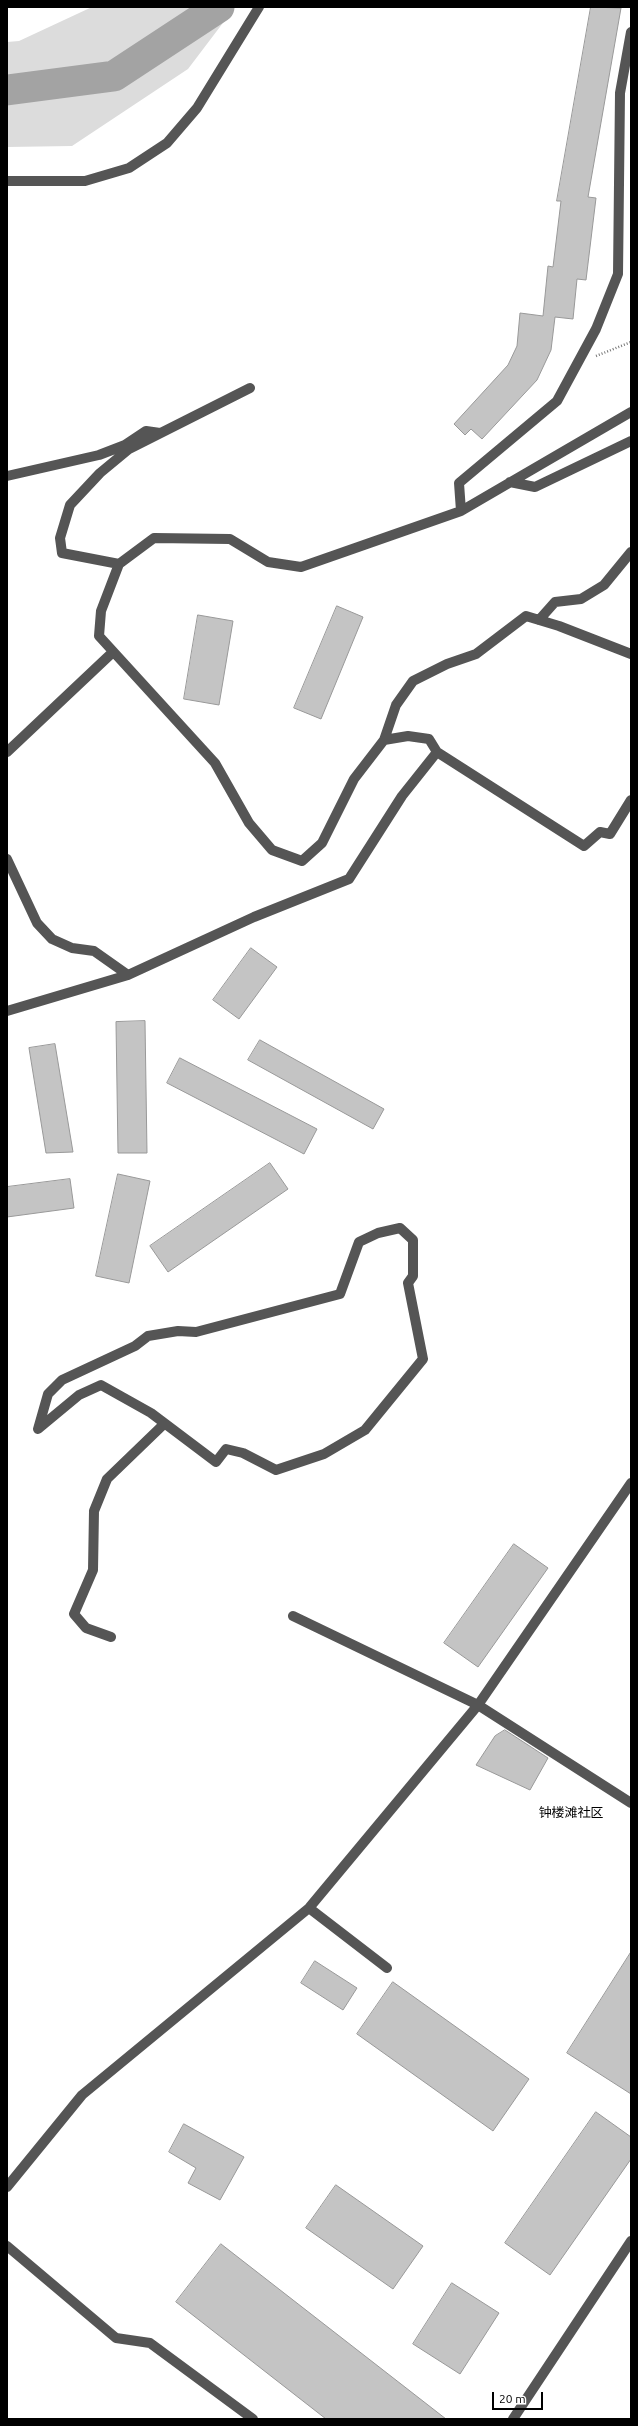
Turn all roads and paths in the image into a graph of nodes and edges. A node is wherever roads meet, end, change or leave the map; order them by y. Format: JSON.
{"nodes":[{"id":1,"x":259,"y":7,"type":"edge"},
{"id":2,"x":631,"y":32,"type":"edge"},
{"id":3,"x":7,"y":182,"type":"edge"},
{"id":4,"x":631,"y":342,"type":"edge"},
{"id":5,"x":577,"y":364,"type":"junction"},
{"id":6,"x":250,"y":388,"type":"dead end"},
{"id":7,"x":631,"y":412,"type":"edge"},
{"id":8,"x":160,"y":433,"type":"junction"},
{"id":9,"x":631,"y":441,"type":"edge"},
{"id":10,"x":7,"y":476,"type":"edge"},
{"id":11,"x":510,"y":482,"type":"junction"},
{"id":12,"x":461,"y":512,"type":"junction"},
{"id":13,"x":631,"y":552,"type":"edge"},
{"id":14,"x":119,"y":564,"type":"junction"},
{"id":15,"x":539,"y":620,"type":"junction"},
{"id":16,"x":113,"y":652,"type":"junction"},
{"id":17,"x":631,"y":654,"type":"edge"},
{"id":18,"x":384,"y":740,"type":"junction"},
{"id":19,"x":7,"y":752,"type":"edge"},
{"id":20,"x":437,"y":752,"type":"junction"},
{"id":21,"x":631,"y":800,"type":"edge"},
{"id":22,"x":7,"y":859,"type":"edge"},
{"id":23,"x":128,"y":975,"type":"junction"},
{"id":24,"x":7,"y":1011,"type":"edge"},
{"id":25,"x":164,"y":1424,"type":"junction"},
{"id":26,"x":631,"y":1483,"type":"edge"},
{"id":27,"x":293,"y":1616,"type":"dead end"},
{"id":28,"x":111,"y":1637,"type":"dead end"},
{"id":29,"x":478,"y":1705,"type":"junction"},
{"id":30,"x":631,"y":1803,"type":"edge"},
{"id":31,"x":309,"y":1908,"type":"junction"},
{"id":32,"x":387,"y":1968,"type":"dead end"},
{"id":33,"x":7,"y":2187,"type":"edge"},
{"id":34,"x":631,"y":2242,"type":"edge"},
{"id":35,"x":7,"y":2246,"type":"edge"},
{"id":36,"x":253,"y":2419,"type":"edge"},
{"id":37,"x":513,"y":2419,"type":"edge"}],
"edges":[{"from":1,"to":3,"type":"street"},
{"from":2,"to":5,"type":"street"},
{"from":4,"to":5,"type":"path"},
{"from":5,"to":12,"type":"street"},
{"from":6,"to":8,"type":"street"},
{"from":7,"to":11,"type":"street"},
{"from":8,"to":10,"type":"street"},
{"from":8,"to":14,"type":"street"},
{"from":9,"to":11,"type":"street"},
{"from":11,"to":12,"type":"street"},
{"from":12,"to":14,"type":"street"},
{"from":13,"to":15,"type":"street"},
{"from":14,"to":16,"type":"street"},
{"from":15,"to":17,"type":"street"},
{"from":15,"to":18,"type":"street"},
{"from":16,"to":18,"type":"street"},
{"from":16,"to":19,"type":"street"},
{"from":18,"to":20,"type":"street"},
{"from":20,"to":21,"type":"street"},
{"from":20,"to":23,"type":"street"},
{"from":22,"to":23,"type":"street"},
{"from":23,"to":24,"type":"street"},
{"from":25,"to":25,"type":"street"},
{"from":25,"to":28,"type":"street"},
{"from":26,"to":29,"type":"street"},
{"from":27,"to":29,"type":"street"},
{"from":29,"to":30,"type":"street"},
{"from":29,"to":31,"type":"street"},
{"from":31,"to":32,"type":"street"},
{"from":31,"to":33,"type":"street"},
{"from":34,"to":37,"type":"street"},
{"from":35,"to":36,"type":"street"}]}
